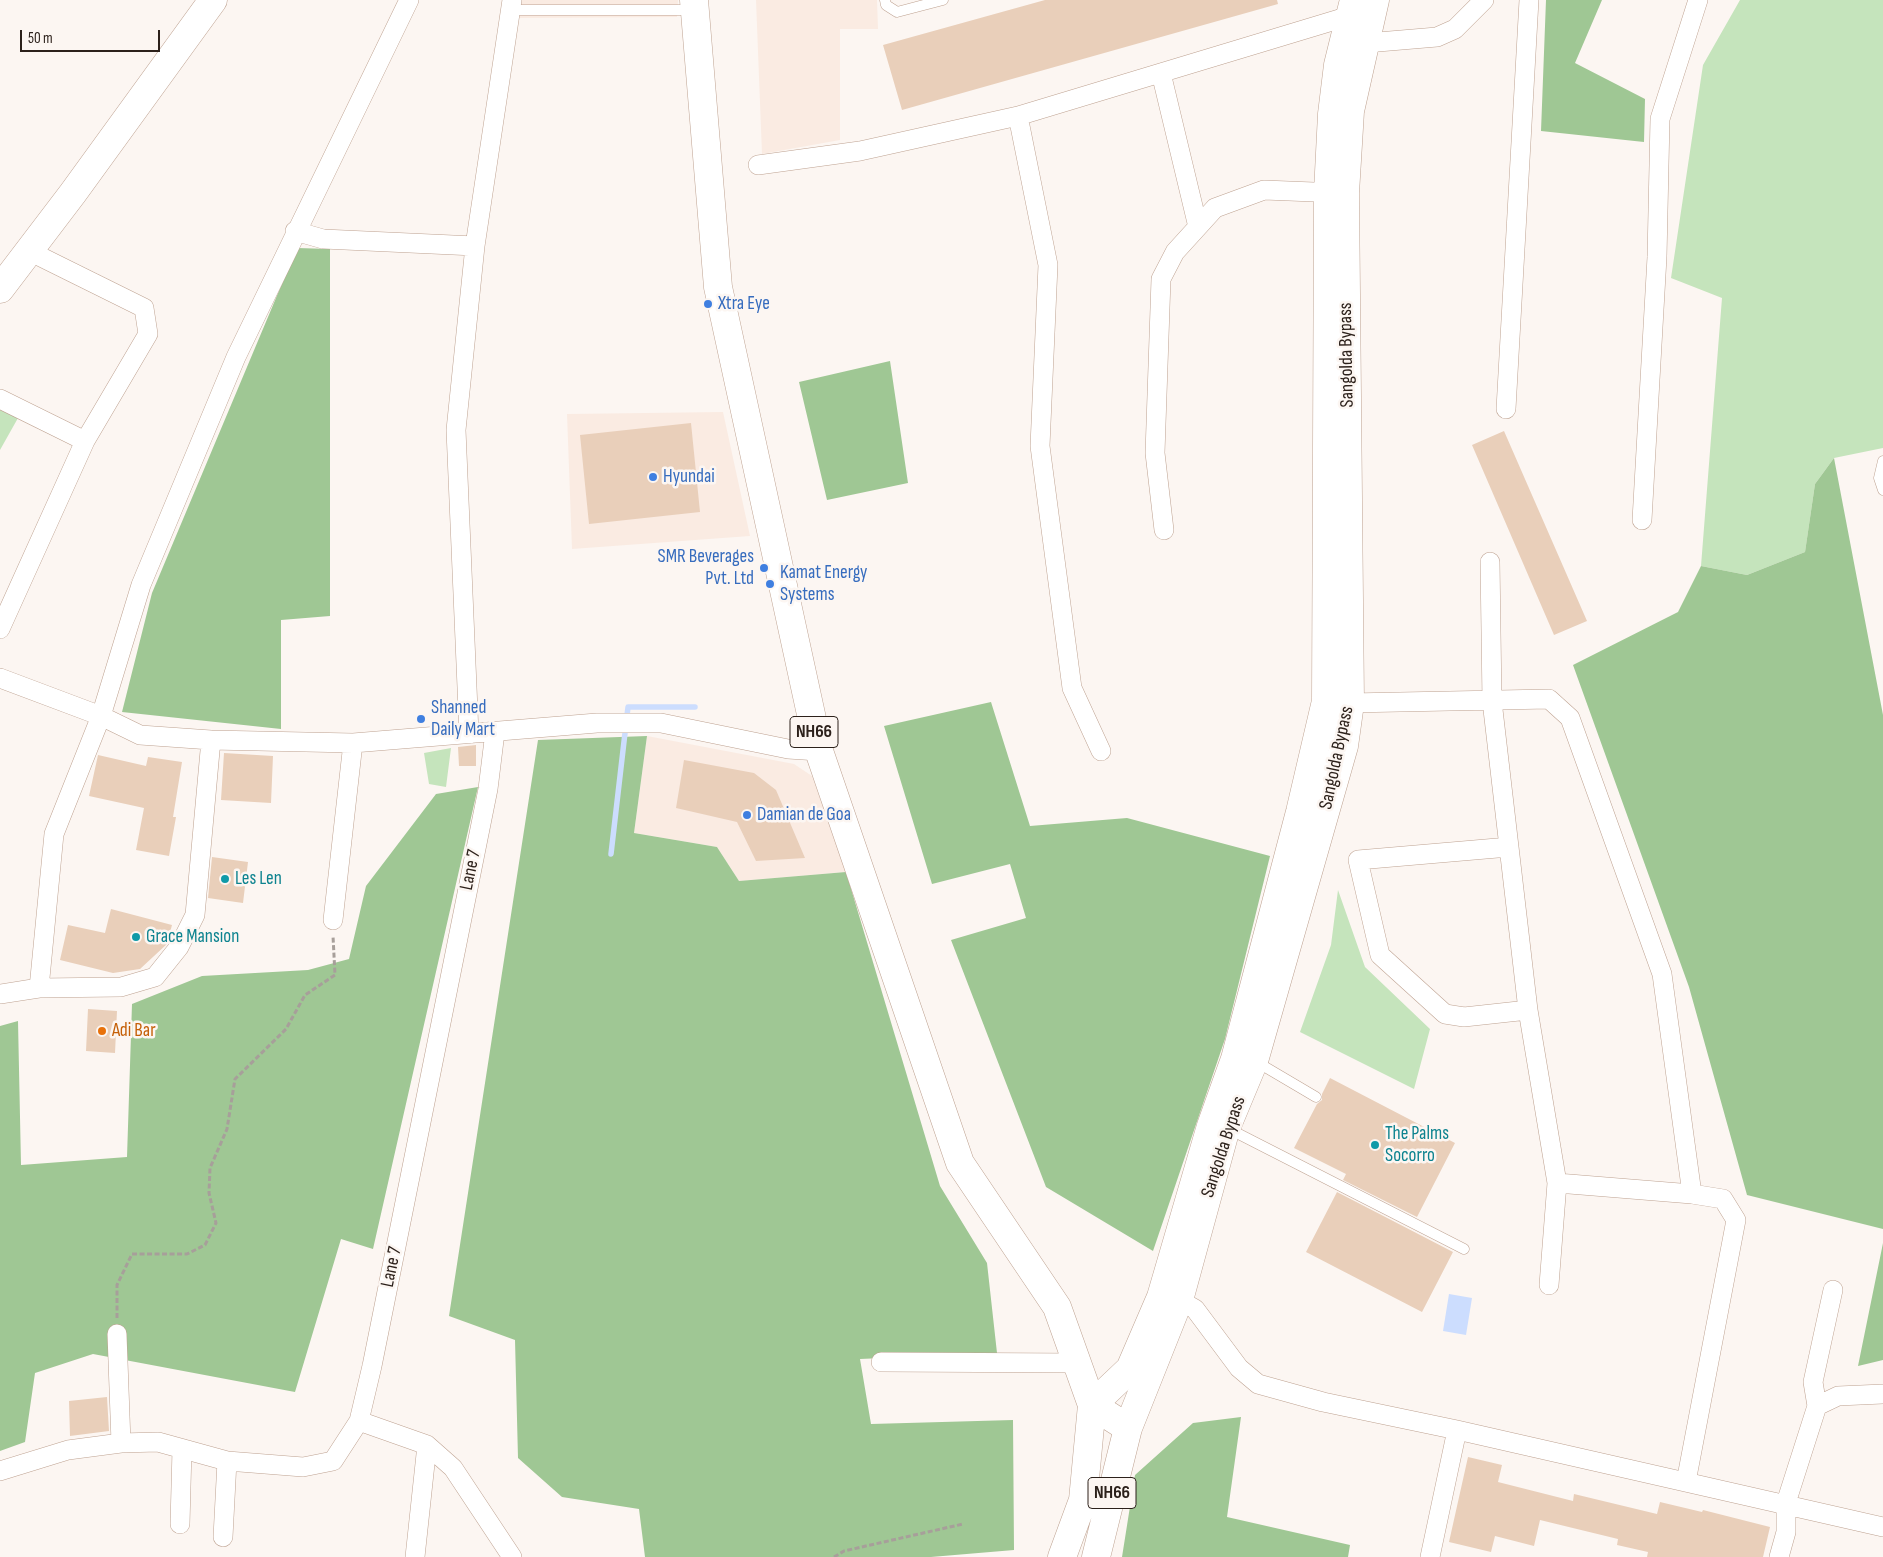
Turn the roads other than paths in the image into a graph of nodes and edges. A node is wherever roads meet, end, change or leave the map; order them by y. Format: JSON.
{"nodes":[{"id":1,"x":213,"y":0,"type":"edge"},
{"id":2,"x":409,"y":0,"type":"edge"},
{"id":3,"x":885,"y":0,"type":"edge"},
{"id":4,"x":943,"y":0,"type":"edge"},
{"id":5,"x":1484,"y":0,"type":"edge"},
{"id":6,"x":1529,"y":0,"type":"edge"},
{"id":7,"x":1698,"y":0,"type":"edge"},
{"id":8,"x":511,"y":5,"type":"edge"},
{"id":9,"x":694,"y":5,"type":"edge"},
{"id":10,"x":1363,"y":6,"type":"edge"},
{"id":11,"x":1366,"y":43,"type":"junction"},
{"id":12,"x":1161,"y":73,"type":"junction"},
{"id":13,"x":1018,"y":116,"type":"junction"},
{"id":14,"x":758,"y":165,"type":"dead end"},
{"id":15,"x":1336,"y":193,"type":"junction"},
{"id":16,"x":1198,"y":227,"type":"junction"},
{"id":17,"x":295,"y":231,"type":"junction"},
{"id":18,"x":475,"y":246,"type":"junction"},
{"id":19,"x":29,"y":251,"type":"junction"},
{"id":20,"x":2,"y":282,"type":"edge"},
{"id":21,"x":0,"y":399,"type":"edge"},
{"id":22,"x":1506,"y":409,"type":"dead end"},
{"id":23,"x":85,"y":441,"type":"junction"},
{"id":24,"x":1883,"y":460,"type":"edge"},
{"id":25,"x":1883,"y":490,"type":"edge"},
{"id":26,"x":1642,"y":520,"type":"dead end"},
{"id":27,"x":1164,"y":530,"type":"dead end"},
{"id":28,"x":1490,"y":562,"type":"dead end"},
{"id":29,"x":0,"y":628,"type":"edge"},
{"id":30,"x":0,"y":678,"type":"edge"},
{"id":31,"x":1492,"y":701,"type":"junction"},
{"id":32,"x":1350,"y":704,"type":"junction"},
{"id":33,"x":101,"y":716,"type":"junction"},
{"id":34,"x":495,"y":732,"type":"junction"},
{"id":35,"x":469,"y":734,"type":"junction"},
{"id":36,"x":211,"y":740,"type":"junction"},
{"id":37,"x":353,"y":743,"type":"junction"},
{"id":38,"x":819,"y":751,"type":"junction"},
{"id":39,"x":1101,"y":751,"type":"dead end"},
{"id":40,"x":1509,"y":848,"type":"junction"},
{"id":41,"x":333,"y":920,"type":"road end"},
{"id":42,"x":39,"y":988,"type":"junction"},
{"id":43,"x":0,"y":994,"type":"edge"},
{"id":44,"x":1528,"y":1010,"type":"junction"},
{"id":45,"x":1254,"y":1061,"type":"junction"},
{"id":46,"x":1316,"y":1096,"type":"dead end"},
{"id":47,"x":1226,"y":1128,"type":"junction"},
{"id":48,"x":1557,"y":1183,"type":"junction"},
{"id":49,"x":1692,"y":1194,"type":"junction"},
{"id":50,"x":1464,"y":1249,"type":"dead end"},
{"id":51,"x":1549,"y":1286,"type":"dead end"},
{"id":52,"x":1833,"y":1290,"type":"dead end"},
{"id":53,"x":1180,"y":1300,"type":"junction"},
{"id":54,"x":117,"y":1334,"type":"road end"},
{"id":55,"x":881,"y":1362,"type":"dead end"},
{"id":56,"x":1077,"y":1363,"type":"junction"},
{"id":57,"x":1883,"y":1394,"type":"edge"},
{"id":58,"x":1092,"y":1405,"type":"junction"},
{"id":59,"x":1817,"y":1406,"type":"junction"},
{"id":60,"x":359,"y":1421,"type":"junction"},
{"id":61,"x":1128,"y":1428,"type":"junction"},
{"id":62,"x":1457,"y":1430,"type":"junction"},
{"id":63,"x":121,"y":1444,"type":"junction"},
{"id":64,"x":427,"y":1445,"type":"junction"},
{"id":65,"x":182,"y":1449,"type":"junction"},
{"id":66,"x":227,"y":1461,"type":"junction"},
{"id":67,"x":0,"y":1471,"type":"edge"},
{"id":68,"x":1686,"y":1482,"type":"junction"},
{"id":69,"x":1786,"y":1504,"type":"junction"},
{"id":70,"x":180,"y":1524,"type":"dead end"},
{"id":71,"x":1883,"y":1526,"type":"edge"},
{"id":72,"x":223,"y":1538,"type":"dead end"},
{"id":73,"x":415,"y":1557,"type":"edge"},
{"id":74,"x":512,"y":1557,"type":"edge"},
{"id":75,"x":1062,"y":1557,"type":"edge"},
{"id":76,"x":1096,"y":1557,"type":"edge"},
{"id":77,"x":1430,"y":1557,"type":"edge"},
{"id":78,"x":1779,"y":1557,"type":"edge"}],
"edges":[{"from":1,"to":19,"type":"main road"},
{"from":2,"to":17,"type":"street"},
{"from":3,"to":4,"type":"lane"},
{"from":5,"to":11,"type":"street"},
{"from":6,"to":22,"type":"street"},
{"from":7,"to":26,"type":"street"},
{"from":8,"to":9,"type":"lane"},
{"from":8,"to":18,"type":"street"},
{"from":9,"to":38,"type":"main road","number":"NH66"},
{"from":10,"to":11,"type":"main road","name":"Sangolda Bypass"},
{"from":10,"to":12,"type":"street"},
{"from":10,"to":15,"type":"main road","name":"Sangolda Bypass"},
{"from":11,"to":15,"type":"main road","name":"Sangolda Bypass"},
{"from":12,"to":13,"type":"street"},
{"from":12,"to":16,"type":"street"},
{"from":13,"to":14,"type":"street"},
{"from":13,"to":39,"type":"street"},
{"from":15,"to":16,"type":"street"},
{"from":15,"to":32,"type":"main road","name":"Sangolda Bypass"},
{"from":15,"to":58,"type":"main road","name":"Sangolda Bypass"},
{"from":16,"to":27,"type":"street"},
{"from":17,"to":18,"type":"street"},
{"from":17,"to":33,"type":"street"},
{"from":18,"to":35,"type":"street"},
{"from":19,"to":20,"type":"main road"},
{"from":19,"to":23,"type":"street"},
{"from":21,"to":23,"type":"street"},
{"from":23,"to":29,"type":"street"},
{"from":24,"to":25,"type":"lane"},
{"from":28,"to":31,"type":"street"},
{"from":30,"to":33,"type":"street"},
{"from":31,"to":32,"type":"street"},
{"from":31,"to":40,"type":"street"},
{"from":31,"to":49,"type":"street"},
{"from":32,"to":45,"type":"main road","name":"Sangolda Bypass"},
{"from":33,"to":36,"type":"street"},
{"from":33,"to":42,"type":"street"},
{"from":34,"to":35,"type":"street"},
{"from":34,"to":38,"type":"street"},
{"from":34,"to":60,"type":"street","name":"Lane 7"},
{"from":35,"to":37,"type":"street"},
{"from":36,"to":37,"type":"street"},
{"from":36,"to":42,"type":"street"},
{"from":37,"to":41,"type":"street"},
{"from":38,"to":56,"type":"main road","number":"NH66"},
{"from":40,"to":44,"type":"street"},
{"from":40,"to":44,"type":"street"},
{"from":42,"to":43,"type":"street"},
{"from":44,"to":48,"type":"street"},
{"from":45,"to":46,"type":"lane"},
{"from":45,"to":47,"type":"main road","name":"Sangolda Bypass"},
{"from":47,"to":50,"type":"lane"},
{"from":47,"to":53,"type":"main road","name":"Sangolda Bypass"},
{"from":48,"to":49,"type":"street"},
{"from":48,"to":51,"type":"street"},
{"from":49,"to":68,"type":"street"},
{"from":52,"to":59,"type":"street"},
{"from":53,"to":61,"type":"main road","name":"Sangolda Bypass"},
{"from":53,"to":62,"type":"street"},
{"from":54,"to":63,"type":"street"},
{"from":55,"to":56,"type":"street"},
{"from":56,"to":58,"type":"main road","number":"NH66"},
{"from":57,"to":59,"type":"street"},
{"from":58,"to":61,"type":"main road"},
{"from":58,"to":75,"type":"main road"},
{"from":59,"to":69,"type":"street"},
{"from":60,"to":64,"type":"street"},
{"from":60,"to":66,"type":"street","name":"Lane 7"},
{"from":61,"to":76,"type":"main road","number":"NH66"},
{"from":62,"to":68,"type":"street"},
{"from":62,"to":77,"type":"street"},
{"from":63,"to":65,"type":"street","name":"Lane 7"},
{"from":63,"to":67,"type":"street","name":"Lane 7"},
{"from":64,"to":73,"type":"street"},
{"from":64,"to":74,"type":"street"},
{"from":65,"to":66,"type":"street","name":"Lane 7"},
{"from":65,"to":70,"type":"street"},
{"from":66,"to":72,"type":"street"},
{"from":68,"to":69,"type":"street"},
{"from":69,"to":71,"type":"street"},
{"from":69,"to":78,"type":"street"}]}
